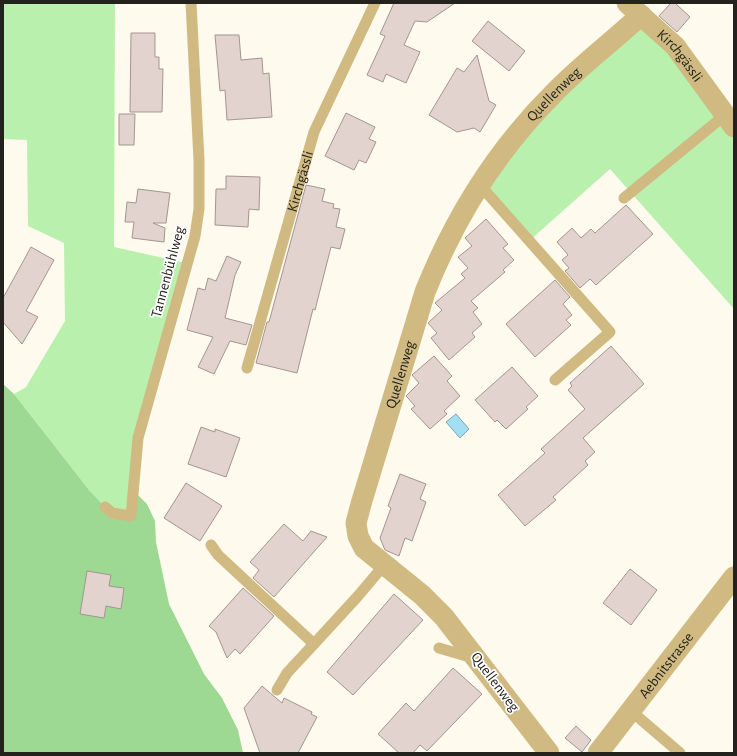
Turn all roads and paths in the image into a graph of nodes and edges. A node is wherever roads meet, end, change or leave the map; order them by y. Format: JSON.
{"nodes":[{"id":1,"x":191,"y":3,"type":"edge"},
{"id":2,"x":375,"y":3,"type":"edge"},
{"id":3,"x":634,"y":9,"type":"edge"},
{"id":4,"x":730,"y":121,"type":"edge"},
{"id":5,"x":479,"y":184,"type":"junction"},
{"id":6,"x":624,"y":198,"type":"dead end"},
{"id":7,"x":247,"y":368,"type":"dead end"},
{"id":8,"x":555,"y":380,"type":"dead end"},
{"id":9,"x":105,"y":507,"type":"dead end"},
{"id":10,"x":211,"y":545,"type":"dead end"},
{"id":11,"x":385,"y":564,"type":"junction"},
{"id":12,"x":734,"y":577,"type":"edge"},
{"id":13,"x":314,"y":644,"type":"junction"},
{"id":14,"x":438,"y":648,"type":"dead end"},
{"id":15,"x":477,"y":659,"type":"junction"},
{"id":16,"x":277,"y":690,"type":"dead end"},
{"id":17,"x":631,"y":711,"type":"junction"},
{"id":18,"x":549,"y":753,"type":"edge"},
{"id":19,"x":598,"y":753,"type":"edge"},
{"id":20,"x":680,"y":753,"type":"edge"}],
"edges":[{"from":1,"to":9,"type":"lane","name":"Tannenbühlweg"},
{"from":2,"to":7,"type":"lane","name":"Kirchgässli"},
{"from":3,"to":4,"type":"street","name":"Kirchgässli"},
{"from":3,"to":5,"type":"street","name":"Quellenweg"},
{"from":4,"to":6,"type":"lane","name":"Kirchgässli"},
{"from":5,"to":8,"type":"lane"},
{"from":5,"to":11,"type":"street","name":"Quellenweg"},
{"from":10,"to":13,"type":"lane"},
{"from":11,"to":13,"type":"lane"},
{"from":11,"to":15,"type":"street","name":"Quellenweg"},
{"from":12,"to":17,"type":"street","name":"Aebnitstrasse"},
{"from":13,"to":16,"type":"lane"},
{"from":14,"to":15,"type":"lane"},
{"from":15,"to":18,"type":"street","name":"Quellenweg"},
{"from":17,"to":19,"type":"street","name":"Aebnitstrasse"},
{"from":17,"to":20,"type":"lane"}]}
